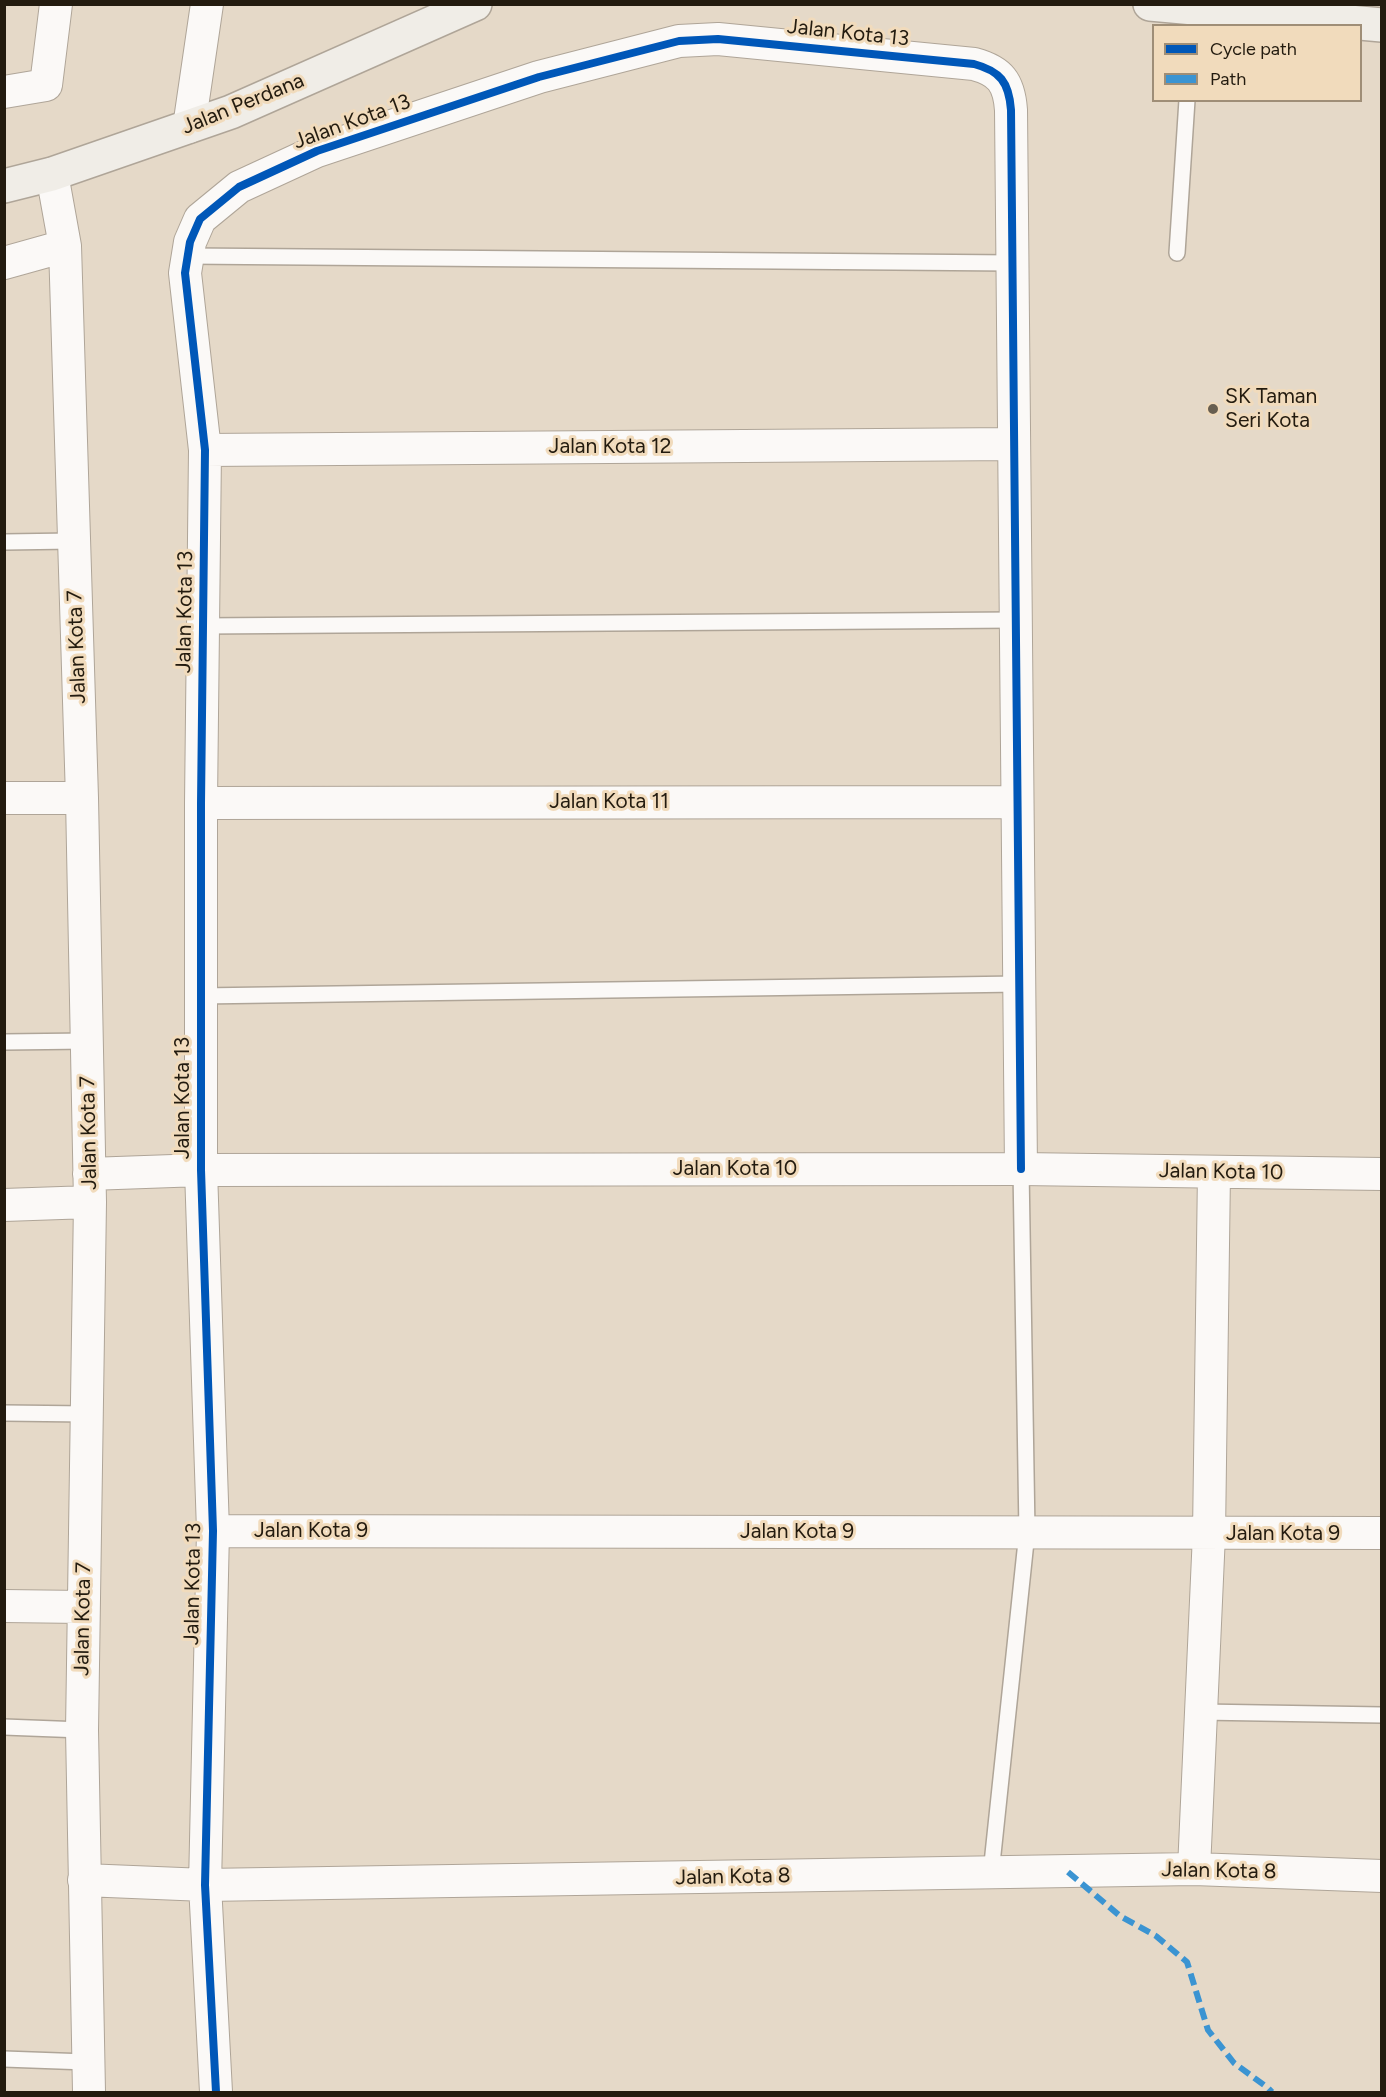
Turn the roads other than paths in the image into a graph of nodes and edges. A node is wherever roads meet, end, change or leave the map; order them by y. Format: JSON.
{"nodes":[{"id":1,"x":56,"y":4,"type":"edge"},
{"id":2,"x":207,"y":4,"type":"edge"},
{"id":3,"x":475,"y":4,"type":"edge"},
{"id":4,"x":1150,"y":4,"type":"edge"},
{"id":5,"x":1193,"y":17,"type":"edge"},
{"id":6,"x":1358,"y":24,"type":"edge"},
{"id":7,"x":1362,"y":24,"type":"edge"},
{"id":8,"x":1382,"y":25,"type":"edge"},
{"id":9,"x":4,"y":92,"type":"edge"},
{"id":10,"x":1187,"y":102,"type":"edge"},
{"id":11,"x":189,"y":127,"type":"junction"},
{"id":12,"x":52,"y":174,"type":"junction"},
{"id":13,"x":4,"y":186,"type":"edge"},
{"id":14,"x":65,"y":246,"type":"junction"},
{"id":15,"x":1177,"y":253,"type":"dead end"},
{"id":16,"x":188,"y":256,"type":"junction"},
{"id":17,"x":4,"y":263,"type":"edge"},
{"id":18,"x":1012,"y":263,"type":"junction"},
{"id":19,"x":1014,"y":444,"type":"junction"},
{"id":20,"x":205,"y":450,"type":"junction"},
{"id":21,"x":73,"y":541,"type":"junction"},
{"id":22,"x":4,"y":542,"type":"edge"},
{"id":23,"x":1016,"y":620,"type":"junction"},
{"id":24,"x":203,"y":626,"type":"junction"},
{"id":25,"x":4,"y":798,"type":"edge"},
{"id":26,"x":82,"y":798,"type":"junction"},
{"id":27,"x":201,"y":802,"type":"junction"},
{"id":28,"x":1017,"y":802,"type":"junction"},
{"id":29,"x":1019,"y":984,"type":"junction"},
{"id":30,"x":200,"y":996,"type":"junction"},
{"id":31,"x":88,"y":1041,"type":"junction"},
{"id":32,"x":4,"y":1042,"type":"edge"},
{"id":33,"x":1022,"y":1169,"type":"junction"},
{"id":34,"x":201,"y":1170,"type":"junction"},
{"id":35,"x":1214,"y":1172,"type":"junction"},
{"id":36,"x":1382,"y":1174,"type":"edge"},
{"id":37,"x":89,"y":1188,"type":"junction"},
{"id":38,"x":4,"y":1205,"type":"edge"},
{"id":39,"x":4,"y":1413,"type":"edge"},
{"id":40,"x":87,"y":1414,"type":"junction"},
{"id":41,"x":213,"y":1531,"type":"junction"},
{"id":42,"x":1027,"y":1532,"type":"junction"},
{"id":43,"x":1382,"y":1533,"type":"edge"},
{"id":44,"x":1209,"y":1534,"type":"junction"},
{"id":45,"x":4,"y":1606,"type":"edge"},
{"id":46,"x":83,"y":1607,"type":"junction"},
{"id":47,"x":1201,"y":1712,"type":"junction"},
{"id":48,"x":1382,"y":1715,"type":"edge"},
{"id":49,"x":4,"y":1726,"type":"edge"},
{"id":50,"x":82,"y":1730,"type":"junction"},
{"id":51,"x":1194,"y":1869,"type":"junction"},
{"id":52,"x":991,"y":1873,"type":"junction"},
{"id":53,"x":1382,"y":1876,"type":"edge"},
{"id":54,"x":84,"y":1880,"type":"junction"},
{"id":55,"x":205,"y":1885,"type":"junction"},
{"id":56,"x":4,"y":2059,"type":"edge"},
{"id":57,"x":88,"y":2077,"type":"edge"},
{"id":58,"x":216,"y":2092,"type":"edge"}],
"edges":[{"from":1,"to":9,"type":"street"},
{"from":2,"to":11,"type":"street"},
{"from":3,"to":11,"type":"street","name":"Jalan Perdana"},
{"from":4,"to":5,"type":"street"},
{"from":5,"to":6,"type":"street"},
{"from":7,"to":8,"type":"street"},
{"from":10,"to":15,"type":"lane"},
{"from":11,"to":12,"type":"street","name":"Jalan Perdana"},
{"from":12,"to":13,"type":"street","name":"Jalan Perdana"},
{"from":12,"to":14,"type":"street","name":"Jalan Kota 7"},
{"from":14,"to":17,"type":"street"},
{"from":14,"to":21,"type":"street","name":"Jalan Kota 7"},
{"from":16,"to":18,"type":"lane"},
{"from":16,"to":18,"type":"street","name":"Jalan Kota 13"},
{"from":16,"to":20,"type":"street","name":"Jalan Kota 13"},
{"from":18,"to":19,"type":"street","name":"Jalan Kota 13"},
{"from":19,"to":20,"type":"street","name":"Jalan Kota 12"},
{"from":19,"to":23,"type":"street","name":"Jalan Kota 13"},
{"from":20,"to":24,"type":"street","name":"Jalan Kota 13"},
{"from":21,"to":22,"type":"lane"},
{"from":21,"to":26,"type":"street","name":"Jalan Kota 7"},
{"from":23,"to":24,"type":"lane"},
{"from":23,"to":28,"type":"street","name":"Jalan Kota 13"},
{"from":24,"to":27,"type":"street","name":"Jalan Kota 13"},
{"from":25,"to":26,"type":"street"},
{"from":26,"to":31,"type":"street","name":"Jalan Kota 7"},
{"from":27,"to":28,"type":"street","name":"Jalan Kota 11"},
{"from":27,"to":30,"type":"street","name":"Jalan Kota 13"},
{"from":28,"to":29,"type":"street","name":"Jalan Kota 13"},
{"from":29,"to":30,"type":"lane"},
{"from":29,"to":33,"type":"street","name":"Jalan Kota 13"},
{"from":30,"to":34,"type":"street","name":"Jalan Kota 13"},
{"from":31,"to":32,"type":"lane"},
{"from":31,"to":37,"type":"street","name":"Jalan Kota 7"},
{"from":33,"to":34,"type":"street","name":"Jalan Kota 10"},
{"from":33,"to":35,"type":"street","name":"Jalan Kota 10"},
{"from":33,"to":42,"type":"lane"},
{"from":34,"to":37,"type":"street","name":"Jalan Kota 10"},
{"from":34,"to":41,"type":"street","name":"Jalan Kota 13"},
{"from":35,"to":36,"type":"street","name":"Jalan Kota 10"},
{"from":35,"to":44,"type":"street"},
{"from":37,"to":38,"type":"street","name":"Jalan Kota 10"},
{"from":37,"to":40,"type":"street","name":"Jalan Kota 7"},
{"from":39,"to":40,"type":"lane"},
{"from":40,"to":46,"type":"street","name":"Jalan Kota 7"},
{"from":41,"to":42,"type":"street","name":"Jalan Kota 9"},
{"from":41,"to":55,"type":"street","name":"Jalan Kota 13"},
{"from":42,"to":44,"type":"street","name":"Jalan Kota 9"},
{"from":42,"to":52,"type":"lane"},
{"from":43,"to":44,"type":"street","name":"Jalan Kota 9"},
{"from":44,"to":47,"type":"street"},
{"from":45,"to":46,"type":"street"},
{"from":46,"to":50,"type":"street","name":"Jalan Kota 7"},
{"from":47,"to":48,"type":"lane"},
{"from":47,"to":51,"type":"street"},
{"from":49,"to":50,"type":"lane"},
{"from":50,"to":54,"type":"street","name":"Jalan Kota 7"},
{"from":51,"to":52,"type":"street","name":"Jalan Kota 8"},
{"from":51,"to":53,"type":"street","name":"Jalan Kota 8"},
{"from":52,"to":55,"type":"street","name":"Jalan Kota 8"},
{"from":54,"to":55,"type":"street","name":"Jalan Kota 8"},
{"from":54,"to":57,"type":"street","name":"Jalan Kota 7"},
{"from":55,"to":58,"type":"street","name":"Jalan Kota 13"},
{"from":56,"to":57,"type":"lane"}]}
